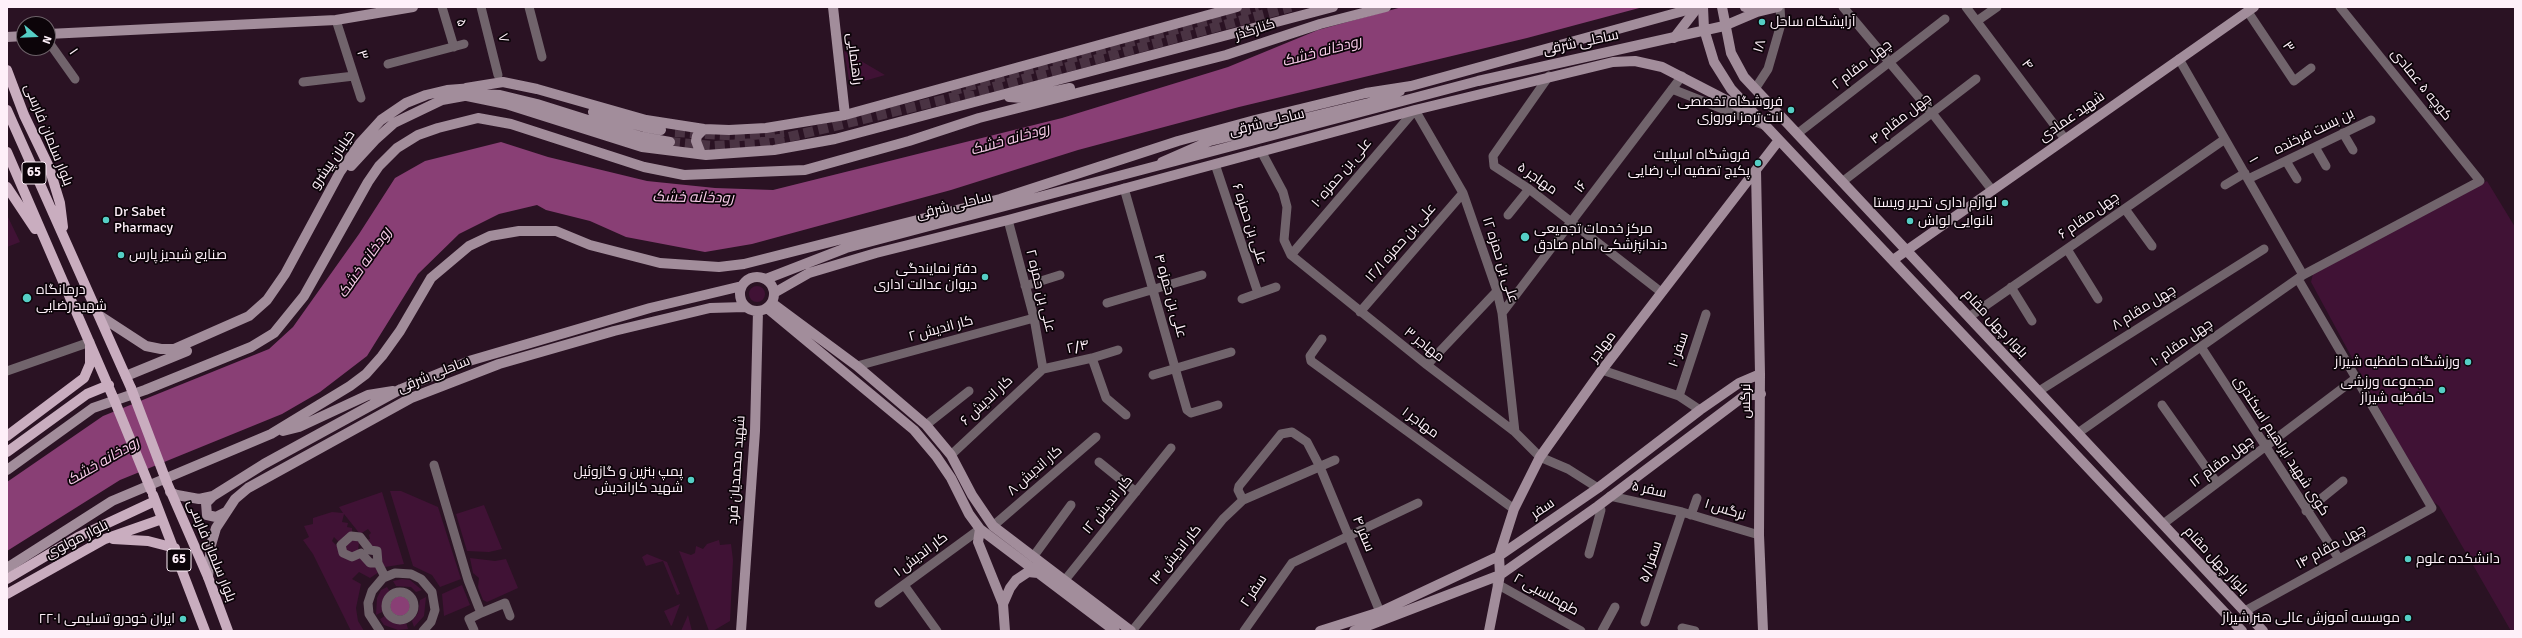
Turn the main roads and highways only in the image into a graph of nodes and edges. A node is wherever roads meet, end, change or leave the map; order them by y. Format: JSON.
{"nodes":[{"id":1,"x":413,"y":7,"type":"edge"},
{"id":2,"x":833,"y":7,"type":"edge"},
{"id":3,"x":1237,"y":7,"type":"edge"},
{"id":4,"x":1333,"y":7,"type":"edge"},
{"id":5,"x":1386,"y":7,"type":"edge"},
{"id":6,"x":1698,"y":7,"type":"edge"},
{"id":7,"x":1703,"y":7,"type":"edge"},
{"id":8,"x":1722,"y":7,"type":"edge"},
{"id":9,"x":1745,"y":7,"type":"edge"},
{"id":10,"x":1779,"y":7,"type":"edge"},
{"id":11,"x":2251,"y":9,"type":"edge"},
{"id":12,"x":1757,"y":12,"type":"junction"},
{"id":13,"x":1724,"y":26,"type":"junction"},
{"id":14,"x":1704,"y":29,"type":"junction"},
{"id":15,"x":56,"y":34,"type":"edge"},
{"id":16,"x":1674,"y":38,"type":"junction"},
{"id":17,"x":1226,"y":55,"type":"junction"},
{"id":18,"x":7,"y":70,"type":"edge"},
{"id":19,"x":1411,"y":86,"type":"junction"},
{"id":20,"x":466,"y":92,"type":"junction"},
{"id":21,"x":998,"y":96,"type":"junction"},
{"id":22,"x":7,"y":110,"type":"edge"},
{"id":23,"x":846,"y":115,"type":"junction"},
{"id":24,"x":1757,"y":116,"type":"junction"},
{"id":25,"x":687,"y":127,"type":"junction"},
{"id":26,"x":704,"y":129,"type":"junction"},
{"id":27,"x":675,"y":132,"type":"tunnel mouth"},
{"id":28,"x":1780,"y":140,"type":"junction"},
{"id":29,"x":670,"y":142,"type":"tunnel mouth"},
{"id":30,"x":7,"y":152,"type":"edge"},
{"id":31,"x":684,"y":152,"type":"junction"},
{"id":32,"x":701,"y":154,"type":"junction"},
{"id":33,"x":1756,"y":170,"type":"junction"},
{"id":34,"x":1146,"y":171,"type":"junction"},
{"id":35,"x":7,"y":187,"type":"edge"},
{"id":36,"x":64,"y":235,"type":"junction"},
{"id":37,"x":45,"y":244,"type":"junction"},
{"id":38,"x":1906,"y":250,"type":"junction"},
{"id":39,"x":1893,"y":260,"type":"junction"},
{"id":40,"x":766,"y":279,"type":"junction"},
{"id":41,"x":742,"y":286,"type":"junction"},
{"id":42,"x":774,"y":293,"type":"junction"},
{"id":43,"x":745,"y":307,"type":"junction"},
{"id":44,"x":766,"y":307,"type":"junction"},
{"id":45,"x":100,"y":316,"type":"junction"},
{"id":46,"x":90,"y":342,"type":"junction"},
{"id":47,"x":2013,"y":364,"type":"junction"},
{"id":48,"x":1760,"y":374,"type":"junction"},
{"id":49,"x":2001,"y":375,"type":"junction"},
{"id":50,"x":126,"y":376,"type":"junction"},
{"id":51,"x":1739,"y":383,"type":"junction"},
{"id":52,"x":109,"y":385,"type":"junction"},
{"id":53,"x":401,"y":390,"type":"junction"},
{"id":54,"x":1760,"y":394,"type":"junction"},
{"id":55,"x":1744,"y":396,"type":"junction"},
{"id":56,"x":271,"y":434,"type":"junction"},
{"id":57,"x":7,"y":436,"type":"edge"},
{"id":58,"x":7,"y":452,"type":"edge"},
{"id":59,"x":7,"y":470,"type":"edge"},
{"id":60,"x":169,"y":487,"type":"junction"},
{"id":61,"x":213,"y":496,"type":"junction"},
{"id":62,"x":155,"y":501,"type":"junction"},
{"id":63,"x":146,"y":506,"type":"junction"},
{"id":64,"x":226,"y":512,"type":"junction"},
{"id":65,"x":162,"y":519,"type":"junction"},
{"id":66,"x":152,"y":523,"type":"junction"},
{"id":67,"x":980,"y":529,"type":"junction"},
{"id":68,"x":105,"y":539,"type":"junction"},
{"id":69,"x":175,"y":548,"type":"junction"},
{"id":70,"x":1499,"y":556,"type":"junction"},
{"id":71,"x":7,"y":568,"type":"edge"},
{"id":72,"x":1038,"y":573,"type":"junction"},
{"id":73,"x":208,"y":577,"type":"junction"},
{"id":74,"x":7,"y":579,"type":"edge"},
{"id":75,"x":1498,"y":579,"type":"junction"},
{"id":76,"x":7,"y":594,"type":"edge"},
{"id":77,"x":1003,"y":604,"type":"junction"},
{"id":78,"x":1487,"y":630,"type":"edge"},
{"id":79,"x":205,"y":631,"type":"edge"},
{"id":80,"x":228,"y":631,"type":"edge"},
{"id":81,"x":741,"y":631,"type":"edge"},
{"id":82,"x":1005,"y":631,"type":"edge"},
{"id":83,"x":1115,"y":631,"type":"edge"},
{"id":84,"x":1132,"y":631,"type":"edge"},
{"id":85,"x":1320,"y":631,"type":"edge"},
{"id":86,"x":1354,"y":631,"type":"edge"},
{"id":87,"x":1762,"y":631,"type":"edge"},
{"id":88,"x":2242,"y":631,"type":"edge"},
{"id":89,"x":2263,"y":631,"type":"edge"}],
"edges":[{"from":1,"to":15,"type":"main road"},
{"from":2,"to":23,"type":"main road","name":"راهنمایی"},
{"from":3,"to":23,"type":"main road"},
{"from":4,"to":21,"type":"main road"},
{"from":5,"to":17,"type":"main road","name":"کنارگذر"},
{"from":6,"to":16,"type":"main road","bridge":true},
{"from":6,"to":19,"type":"main road"},
{"from":7,"to":14,"type":"main road","name":"بلوار چهل مقام"},
{"from":8,"to":13,"type":"main road","name":"بلوار چهل مقام"},
{"from":9,"to":12,"type":"main road"},
{"from":10,"to":12,"type":"main road","name":"ساحلی شرقی"},
{"from":11,"to":38,"type":"main road","name":"شهید عمادی"},
{"from":12,"to":13,"type":"main road","name":"ساحلی شرقی"},
{"from":13,"to":14,"type":"main road","name":"ساحلی شرقی"},
{"from":13,"to":38,"type":"main road","name":"بلوار چهل مقام"},
{"from":14,"to":16,"type":"main road","name":"ساحلی شرقی"},
{"from":14,"to":24,"type":"main road","name":"بلوار چهل مقام"},
{"from":16,"to":34,"type":"main road","name":"ساحلی شرقی"},
{"from":17,"to":21,"type":"main road"},
{"from":17,"to":59,"type":"main road"},
{"from":18,"to":36,"type":"main road","name":"بلوار سلمان فارسی"},
{"from":19,"to":34,"type":"main road"},
{"from":19,"to":56,"type":"main road"},
{"from":20,"to":25,"type":"main road"},
{"from":20,"to":27,"type":"main road","name":"خیابان پیشرو"},
{"from":20,"to":29,"type":"main road","name":"خیابان پیشرو"},
{"from":20,"to":31,"type":"main road"},
{"from":20,"to":45,"type":"main road","name":"خیابان پیشرو"},
{"from":20,"to":50,"type":"main road","name":"خیابان پیشرو"},
{"from":21,"to":32,"type":"main road"},
{"from":22,"to":36,"type":"main road","name":"بلوار سلمان فارسی","number":"65"},
{"from":23,"to":26,"type":"main road"},
{"from":24,"to":28,"type":"main road","name":"بلوار چهل مقام"},
{"from":24,"to":42,"type":"main road","name":"ساحلی شرقی"},
{"from":25,"to":26,"type":"main road"},
{"from":25,"to":31,"type":"main road"},
{"from":26,"to":32,"type":"main road"},
{"from":28,"to":33,"type":"main road","name":"مهاجر"},
{"from":28,"to":39,"type":"main road","name":"بلوار چهل مقام"},
{"from":30,"to":37,"type":"main road"},
{"from":31,"to":32,"type":"main road"},
{"from":33,"to":48,"type":"main road","name":"نرگس"},
{"from":33,"to":70,"type":"main road","name":"مهاجر"},
{"from":34,"to":40,"type":"main road","name":"ساحلی شرقی"},
{"from":35,"to":37,"type":"main road","number":"65"},
{"from":36,"to":45,"type":"main road","name":"بلوار سلمان فارسی","number":"65"},
{"from":37,"to":46,"type":"main road","number":"65"},
{"from":38,"to":39,"type":"main road","name":"شهید عمادی"},
{"from":38,"to":47,"type":"main road","name":"بلوار چهل مقام"},
{"from":39,"to":49,"type":"main road","name":"بلوار چهل مقام"},
{"from":40,"to":41,"type":"main road"},
{"from":40,"to":42,"type":"main road"},
{"from":41,"to":43,"type":"main road"},
{"from":41,"to":53,"type":"main road","name":"ساحلی شرقی"},
{"from":42,"to":44,"type":"main road"},
{"from":43,"to":44,"type":"main road"},
{"from":43,"to":64,"type":"main road","name":"ساحلی شرقی"},
{"from":44,"to":67,"type":"main road"},
{"from":44,"to":81,"type":"main road","name":"شهید محمدیان فرد"},
{"from":44,"to":84,"type":"main road"},
{"from":45,"to":50,"type":"main road","name":"بلوار سلمان فارسی","number":"65"},
{"from":46,"to":52,"type":"main road","number":"65"},
{"from":46,"to":57,"type":"main road"},
{"from":47,"to":49,"type":"main road"},
{"from":47,"to":89,"type":"main road","name":"بلوار چهل مقام"},
{"from":48,"to":51,"type":"main road","name":"سفر"},
{"from":48,"to":54,"type":"main road","name":"نرگس"},
{"from":49,"to":88,"type":"main road","name":"بلوار چهل مقام"},
{"from":50,"to":60,"type":"main road","name":"بلوار سلمان فارسی","number":"65","bridge":true},
{"from":51,"to":55,"type":"main road"},
{"from":51,"to":70,"type":"main road","name":"سفر"},
{"from":52,"to":58,"type":"main road"},
{"from":52,"to":62,"type":"main road","number":"65","bridge":true},
{"from":53,"to":56,"type":"main road"},
{"from":53,"to":61,"type":"main road","name":"ساحلی شرقی"},
{"from":54,"to":55,"type":"main road","name":"سفر"},
{"from":54,"to":87,"type":"main road","name":"نرگس"},
{"from":55,"to":75,"type":"main road","name":"سفر"},
{"from":56,"to":71,"type":"main road"},
{"from":60,"to":61,"type":"main road","name":"ساحلی شرقی"},
{"from":60,"to":73,"type":"main road","name":"بلوار سلمان فارسی","number":"65"},
{"from":61,"to":64,"type":"main road"},
{"from":62,"to":63,"type":"main road","name":"بلوار مولوی"},
{"from":62,"to":65,"type":"main road","number":"65"},
{"from":63,"to":66,"type":"main road"},
{"from":63,"to":74,"type":"main road","name":"بلوار مولوی"},
{"from":64,"to":73,"type":"main road","name":"ساحلی شرقی"},
{"from":65,"to":66,"type":"main road","name":"بلوار مولوی"},
{"from":65,"to":69,"type":"main road","number":"65"},
{"from":66,"to":68,"type":"main road","name":"بلوار مولوی"},
{"from":67,"to":72,"type":"main road"},
{"from":67,"to":77,"type":"main road"},
{"from":68,"to":69,"type":"main road"},
{"from":68,"to":76,"type":"main road","name":"بلوار مولوی"},
{"from":69,"to":79,"type":"main road","number":"65"},
{"from":70,"to":75,"type":"main road"},
{"from":70,"to":85,"type":"main road","name":"سفر"},
{"from":72,"to":77,"type":"main road"},
{"from":72,"to":83,"type":"main road"},
{"from":73,"to":80,"type":"main road","name":"بلوار سلمان فارسی","number":"65"},
{"from":75,"to":78,"type":"main road"},
{"from":75,"to":86,"type":"main road","name":"سفر"},
{"from":77,"to":82,"type":"main road"}]}
